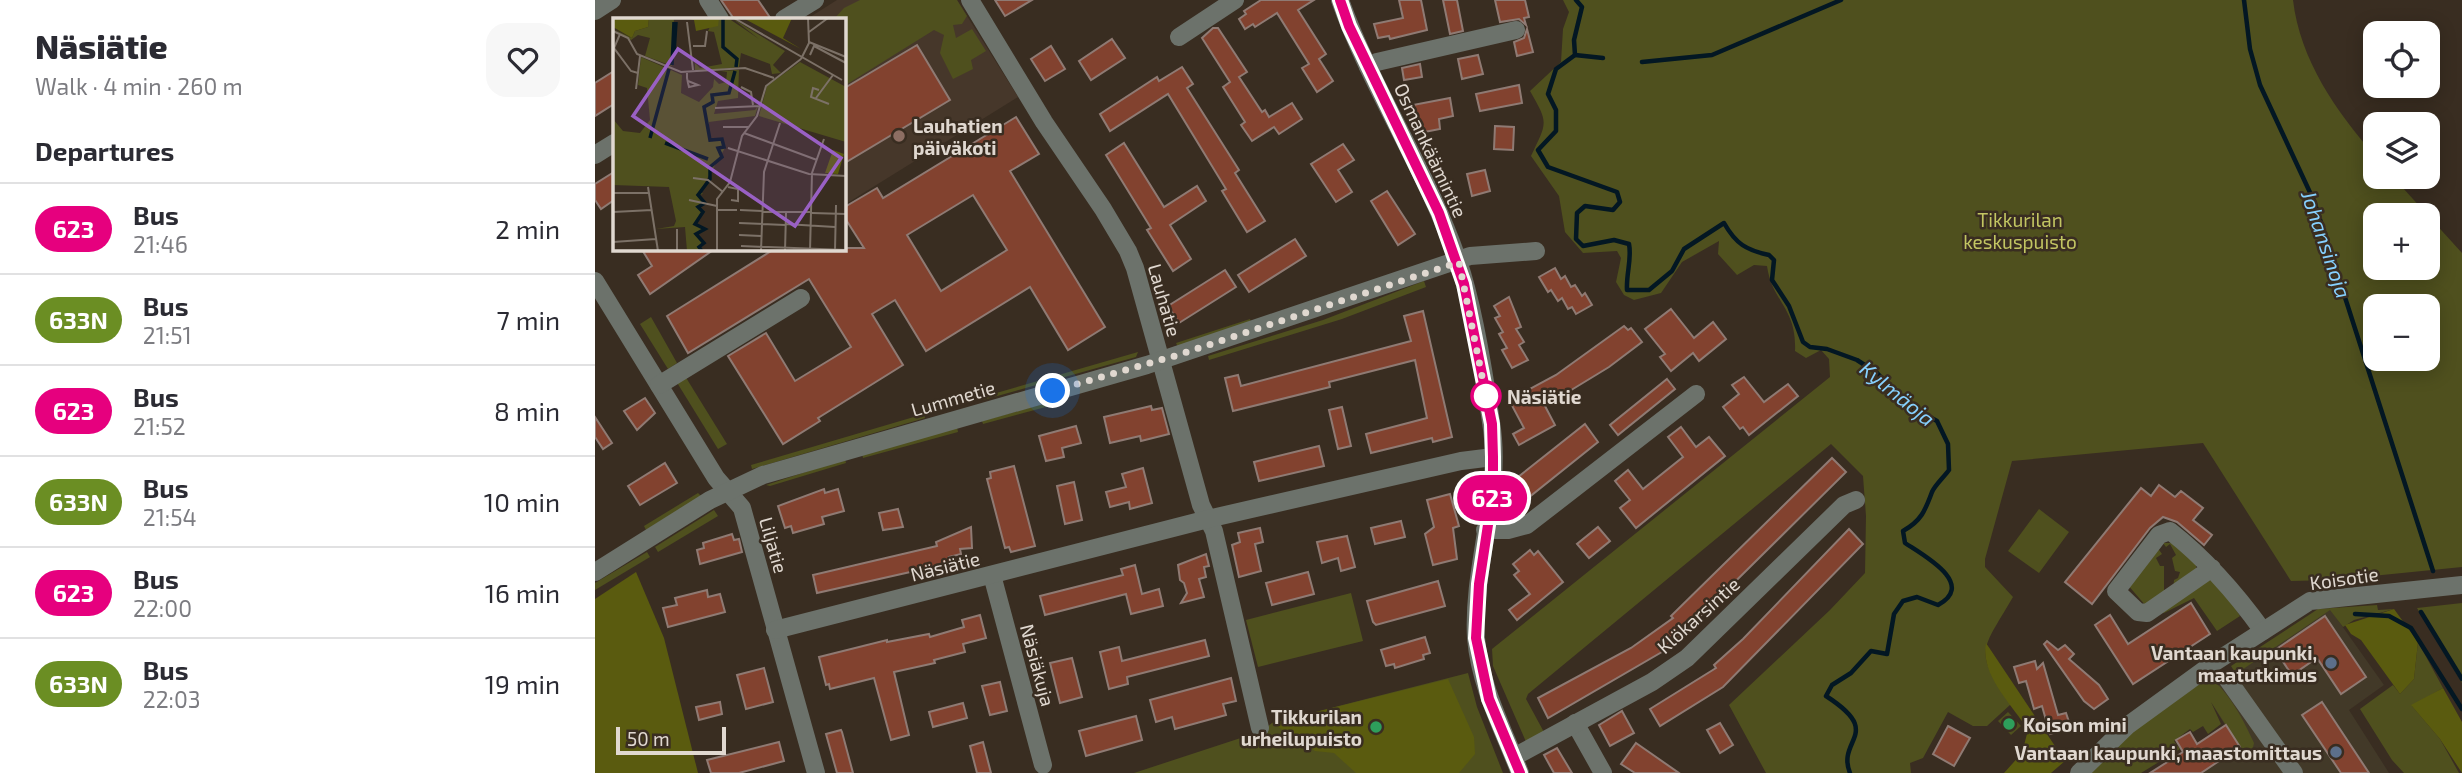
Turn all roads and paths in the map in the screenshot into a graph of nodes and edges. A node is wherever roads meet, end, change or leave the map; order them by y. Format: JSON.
{"nodes":[{"id":1,"x":612,"y":0,"type":"edge"},
{"id":2,"x":708,"y":0,"type":"edge"},
{"id":3,"x":815,"y":0,"type":"edge"},
{"id":4,"x":970,"y":0,"type":"edge"},
{"id":5,"x":1235,"y":0,"type":"edge"},
{"id":6,"x":1340,"y":0,"type":"edge"},
{"id":7,"x":595,"y":10,"type":"edge"},
{"id":8,"x":719,"y":18,"type":"edge"},
{"id":9,"x":786,"y":18,"type":"edge"},
{"id":10,"x":1516,"y":30,"type":"dead end"},
{"id":11,"x":1179,"y":37,"type":"dead end"},
{"id":12,"x":1368,"y":67,"type":"junction"},
{"id":13,"x":613,"y":144,"type":"edge"},
{"id":14,"x":595,"y":155,"type":"edge"},
{"id":15,"x":1536,"y":251,"type":"dead end"},
{"id":16,"x":1459,"y":262,"type":"junction"},
{"id":17,"x":595,"y":281,"type":"edge"},
{"id":18,"x":801,"y":298,"type":"dead end"},
{"id":19,"x":1161,"y":360,"type":"junction"},
{"id":20,"x":659,"y":385,"type":"junction"},
{"id":21,"x":1696,"y":394,"type":"dead end"},
{"id":22,"x":1493,"y":457,"type":"junction"},
{"id":23,"x":727,"y":490,"type":"junction"},
{"id":24,"x":1856,"y":500,"type":"dead end"},
{"id":25,"x":1207,"y":520,"type":"junction"},
{"id":26,"x":1485,"y":530,"type":"junction"},
{"id":27,"x":2212,"y":568,"type":"junction"},
{"id":28,"x":595,"y":572,"type":"edge"},
{"id":29,"x":992,"y":575,"type":"junction"},
{"id":30,"x":2462,"y":585,"type":"edge"},
{"id":31,"x":775,"y":630,"type":"junction"},
{"id":32,"x":2263,"y":631,"type":"junction"},
{"id":33,"x":2228,"y":680,"type":"dead end"},
{"id":34,"x":1575,"y":723,"type":"junction"},
{"id":35,"x":1261,"y":728,"type":"dead end"},
{"id":36,"x":1043,"y":765,"type":"dead end"},
{"id":37,"x":1517,"y":765,"type":"edge"},
{"id":38,"x":816,"y":773,"type":"edge"},
{"id":39,"x":1603,"y":773,"type":"edge"},
{"id":40,"x":2079,"y":773,"type":"edge"},
{"id":41,"x":2294,"y":773,"type":"edge"}],
"edges":[{"from":1,"to":7,"type":"street"},
{"from":2,"to":8,"type":"street"},
{"from":3,"to":9,"type":"street"},
{"from":4,"to":19,"type":"street","name":"Lauhatie"},
{"from":5,"to":11,"type":"street"},
{"from":6,"to":12,"type":"street","name":"Osmankäämintie"},
{"from":10,"to":12,"type":"street"},
{"from":12,"to":16,"type":"street","name":"Osmankäämintie"},
{"from":13,"to":14,"type":"street"},
{"from":15,"to":16,"type":"street","name":"Lummetie"},
{"from":16,"to":19,"type":"street","name":"Lummetie"},
{"from":16,"to":22,"type":"street","name":"Osmankäämintie"},
{"from":17,"to":20,"type":"street","name":"Liljatie"},
{"from":18,"to":20,"type":"street"},
{"from":19,"to":23,"type":"street","name":"Lummetie"},
{"from":19,"to":25,"type":"street","name":"Lauhatie"},
{"from":20,"to":23,"type":"street","name":"Liljatie"},
{"from":21,"to":26,"type":"street"},
{"from":22,"to":25,"type":"street","name":"Näsiätie"},
{"from":22,"to":26,"type":"street","name":"Osmankäämintie"},
{"from":23,"to":28,"type":"street","name":"Lummetie"},
{"from":23,"to":31,"type":"street","name":"Liljatie"},
{"from":24,"to":34,"type":"street","name":"Klökarsintie"},
{"from":25,"to":29,"type":"street","name":"Näsiätie"},
{"from":25,"to":35,"type":"street","name":"Lauhatie"},
{"from":26,"to":37,"type":"street","name":"Osmankäämintie"},
{"from":27,"to":27,"type":"street"},
{"from":27,"to":32,"type":"street"},
{"from":29,"to":31,"type":"street","name":"Näsiätie"},
{"from":29,"to":36,"type":"street","name":"Näsiäkuja"},
{"from":30,"to":32,"type":"street","name":"Koisotie"},
{"from":31,"to":38,"type":"street","name":"Liljatie"},
{"from":32,"to":40,"type":"street","name":"Koisotie"},
{"from":33,"to":41,"type":"street"},
{"from":34,"to":37,"type":"street","name":"Klökarsintie"},
{"from":34,"to":39,"type":"street"}]}
